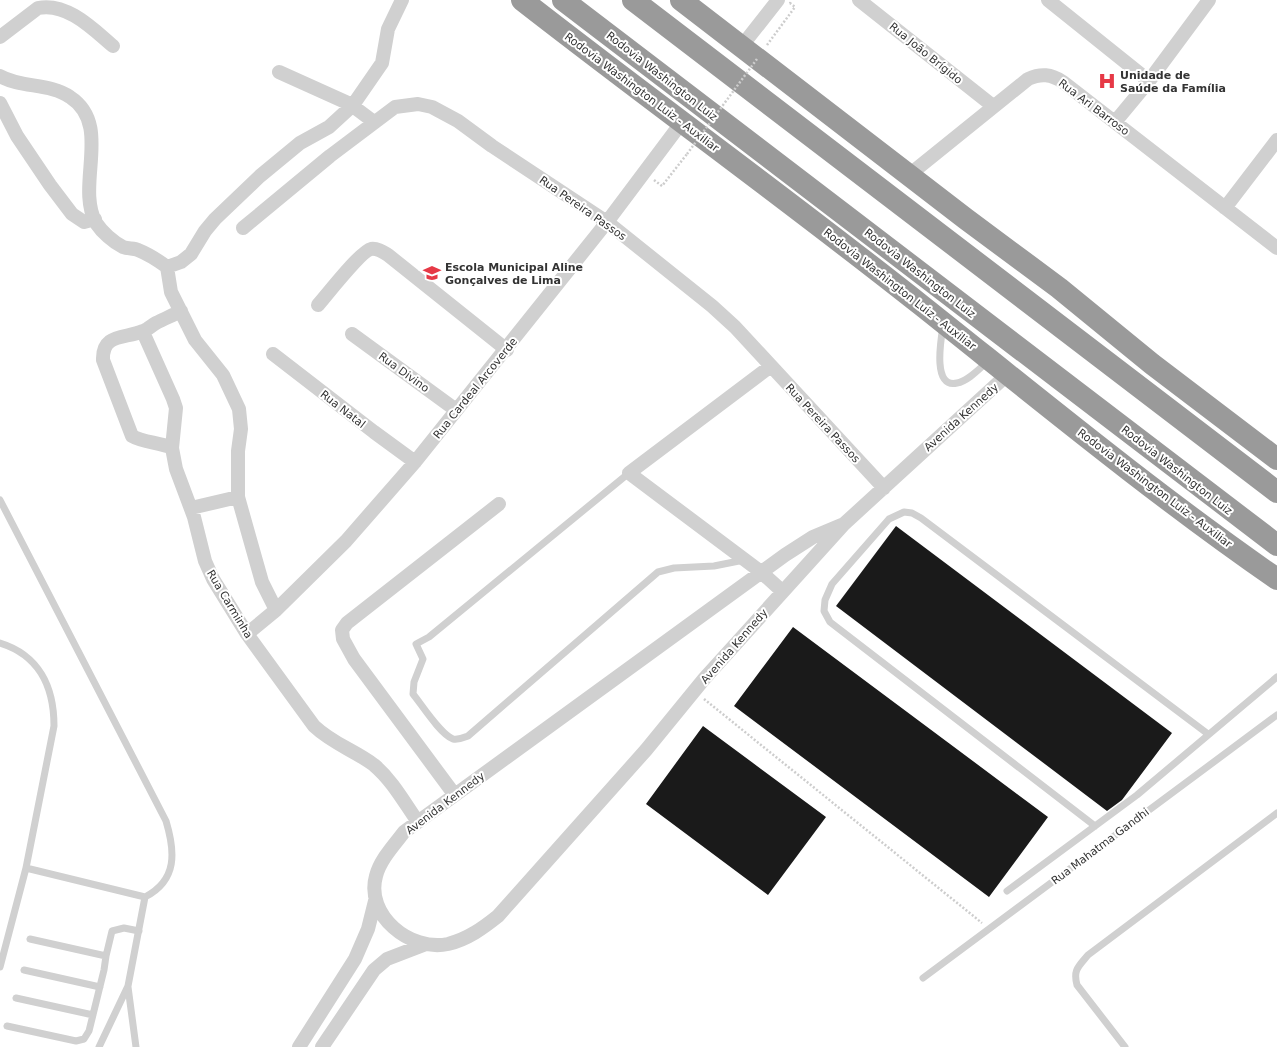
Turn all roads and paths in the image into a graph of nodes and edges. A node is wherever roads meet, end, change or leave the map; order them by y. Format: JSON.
{"nodes":[{"id":1,"x":402,"y":0,"type":"edge"},
{"id":2,"x":522,"y":0,"type":"edge"},
{"id":3,"x":563,"y":0,"type":"edge"},
{"id":4,"x":633,"y":0,"type":"edge"},
{"id":5,"x":680,"y":0,"type":"edge"},
{"id":6,"x":860,"y":0,"type":"edge"},
{"id":7,"x":1048,"y":0,"type":"edge"},
{"id":8,"x":1209,"y":0,"type":"edge"},
{"id":9,"x":782,"y":5,"type":"edge"},
{"id":10,"x":0,"y":37,"type":"edge"},
{"id":11,"x":113,"y":46,"type":"dead end"},
{"id":12,"x":765,"y":47,"type":"dead end"},
{"id":13,"x":753,"y":53,"type":"junction"},
{"id":14,"x":280,"y":72,"type":"dead end"},
{"id":15,"x":0,"y":76,"type":"edge"},
{"id":16,"x":1149,"y":81,"type":"junction"},
{"id":17,"x":0,"y":103,"type":"edge"},
{"id":18,"x":353,"y":105,"type":"junction"},
{"id":19,"x":993,"y":106,"type":"junction"},
{"id":20,"x":709,"y":113,"type":"junction"},
{"id":21,"x":374,"y":122,"type":"junction"},
{"id":22,"x":682,"y":122,"type":"junction"},
{"id":23,"x":1116,"y":122,"type":"junction"},
{"id":24,"x":1277,"y":140,"type":"edge"},
{"id":25,"x":909,"y":175,"type":"junction"},
{"id":26,"x":654,"y":180,"type":"dead end"},
{"id":27,"x":1225,"y":208,"type":"junction"},
{"id":28,"x":810,"y":218,"type":"junction"},
{"id":29,"x":95,"y":219,"type":"junction"},
{"id":30,"x":607,"y":222,"type":"junction"},
{"id":31,"x":244,"y":228,"type":"dead end"},
{"id":32,"x":1277,"y":248,"type":"edge"},
{"id":33,"x":167,"y":267,"type":"junction"},
{"id":34,"x":318,"y":306,"type":"dead end"},
{"id":35,"x":181,"y":311,"type":"junction"},
{"id":36,"x":943,"y":322,"type":"junction"},
{"id":37,"x":142,"y":332,"type":"junction"},
{"id":38,"x":352,"y":334,"type":"dead end"},
{"id":39,"x":506,"y":350,"type":"junction"},
{"id":40,"x":273,"y":354,"type":"dead end"},
{"id":41,"x":989,"y":360,"type":"junction"},
{"id":42,"x":771,"y":366,"type":"junction"},
{"id":43,"x":1008,"y":374,"type":"junction"},
{"id":44,"x":456,"y":410,"type":"junction"},
{"id":45,"x":172,"y":448,"type":"junction"},
{"id":46,"x":1277,"y":459,"type":"edge"},
{"id":47,"x":415,"y":462,"type":"junction"},
{"id":48,"x":629,"y":473,"type":"junction"},
{"id":49,"x":884,"y":488,"type":"junction"},
{"id":50,"x":1277,"y":492,"type":"edge"},
{"id":51,"x":238,"y":497,"type":"junction"},
{"id":52,"x":0,"y":500,"type":"edge"},
{"id":53,"x":499,"y":504,"type":"dead end"},
{"id":54,"x":191,"y":508,"type":"junction"},
{"id":55,"x":844,"y":524,"type":"junction"},
{"id":56,"x":1277,"y":545,"type":"edge"},
{"id":57,"x":745,"y":560,"type":"junction"},
{"id":58,"x":761,"y":572,"type":"junction"},
{"id":59,"x":1277,"y":579,"type":"edge"},
{"id":60,"x":782,"y":591,"type":"junction"},
{"id":61,"x":276,"y":610,"type":"junction"},
{"id":62,"x":247,"y":634,"type":"junction"},
{"id":63,"x":0,"y":643,"type":"edge"},
{"id":64,"x":1277,"y":677,"type":"edge"},
{"id":65,"x":694,"y":691,"type":"junction"},
{"id":66,"x":1277,"y":715,"type":"edge"},
{"id":67,"x":1208,"y":734,"type":"junction"},
{"id":68,"x":454,"y":794,"type":"junction"},
{"id":69,"x":1277,"y":813,"type":"edge"},
{"id":70,"x":418,"y":822,"type":"junction"},
{"id":71,"x":1095,"y":826,"type":"junction"},
{"id":72,"x":26,"y":868,"type":"junction"},
{"id":73,"x":1007,"y":891,"type":"dead end"},
{"id":74,"x":146,"y":897,"type":"junction"},
{"id":75,"x":374,"y":901,"type":"junction"},
{"id":76,"x":989,"y":928,"type":"junction"},
{"id":77,"x":139,"y":931,"type":"junction"},
{"id":78,"x":30,"y":939,"type":"dead end"},
{"id":79,"x":426,"y":944,"type":"junction"},
{"id":80,"x":106,"y":956,"type":"junction"},
{"id":81,"x":0,"y":967,"type":"edge"},
{"id":82,"x":24,"y":970,"type":"dead end"},
{"id":83,"x":923,"y":978,"type":"dead end"},
{"id":84,"x":128,"y":986,"type":"junction"},
{"id":85,"x":100,"y":987,"type":"junction"},
{"id":86,"x":16,"y":998,"type":"dead end"},
{"id":87,"x":93,"y":1015,"type":"junction"},
{"id":88,"x":7,"y":1026,"type":"dead end"},
{"id":89,"x":99,"y":1047,"type":"edge"},
{"id":90,"x":136,"y":1047,"type":"edge"},
{"id":91,"x":299,"y":1047,"type":"edge"},
{"id":92,"x":322,"y":1047,"type":"edge"},
{"id":93,"x":1125,"y":1047,"type":"edge"}],
"edges":[{"from":1,"to":18,"type":"street"},
{"from":2,"to":22,"type":"highway","name":"Rodovia Washington Luiz - Auxiliar"},
{"from":3,"to":20,"type":"highway","name":"Rodovia Washington Luiz"},
{"from":4,"to":50,"type":"highway"},
{"from":5,"to":13,"type":"highway"},
{"from":6,"to":19,"type":"street","name":"Rua João Brígido"},
{"from":7,"to":16,"type":"street"},
{"from":8,"to":16,"type":"street"},
{"from":9,"to":12,"type":"path"},
{"from":9,"to":13,"type":"street"},
{"from":10,"to":11,"type":"street"},
{"from":13,"to":25,"type":"highway"},
{"from":13,"to":26,"type":"path","bridge":true},
{"from":14,"to":18,"type":"street"},
{"from":15,"to":29,"type":"street"},
{"from":16,"to":23,"type":"street"},
{"from":17,"to":29,"type":"street"},
{"from":18,"to":21,"type":"street"},
{"from":18,"to":33,"type":"street"},
{"from":19,"to":23,"type":"street","name":"Rua Ari Barroso"},
{"from":19,"to":25,"type":"street","name":"Rua Ari Barroso"},
{"from":20,"to":28,"type":"highway"},
{"from":20,"to":56,"type":"highway","name":"Rodovia Washington Luiz"},
{"from":21,"to":30,"type":"street","name":"Rua Pereira Passos"},
{"from":21,"to":31,"type":"street","name":"Rua Pereira Passos"},
{"from":22,"to":28,"type":"highway","name":"Rodovia Washington Luiz - Auxiliar"},
{"from":22,"to":30,"type":"street","name":"Rua Cardeal Arcoverde"},
{"from":23,"to":27,"type":"street","name":"Rua Ari Barroso"},
{"from":24,"to":27,"type":"street"},
{"from":25,"to":46,"type":"highway"},
{"from":27,"to":32,"type":"street","name":"Rua Ari Barroso"},
{"from":28,"to":36,"type":"highway","name":"Rodovia Washington Luiz - Auxiliar"},
{"from":29,"to":33,"type":"street"},
{"from":30,"to":39,"type":"street","name":"Rua Cardeal Arcoverde"},
{"from":30,"to":42,"type":"street","name":"Rua Pereira Passos"},
{"from":33,"to":35,"type":"street"},
{"from":34,"to":39,"type":"street"},
{"from":35,"to":37,"type":"street"},
{"from":35,"to":51,"type":"street"},
{"from":36,"to":41,"type":"highway","name":"Rodovia Washington Luiz - Auxiliar"},
{"from":36,"to":41,"type":"lane"},
{"from":37,"to":45,"type":"street","name":"Rua Carminha"},
{"from":37,"to":45,"type":"street"},
{"from":38,"to":44,"type":"street","name":"Rua Divino"},
{"from":39,"to":44,"type":"street","name":"Rua Cardeal Arcoverde"},
{"from":40,"to":47,"type":"street","name":"Rua Natal"},
{"from":41,"to":43,"type":"highway","name":"Rodovia Washington Luiz - Auxiliar"},
{"from":42,"to":48,"type":"street"},
{"from":42,"to":49,"type":"street","name":"Rua Pereira Passos"},
{"from":43,"to":49,"type":"street","name":"Avenida Kennedy"},
{"from":43,"to":59,"type":"highway","name":"Rodovia Washington Luiz - Auxiliar"},
{"from":44,"to":47,"type":"street","name":"Rua Cardeal Arcoverde"},
{"from":45,"to":54,"type":"street","name":"Rua Carminha"},
{"from":47,"to":61,"type":"street","name":"Rua Cardeal Arcoverde"},
{"from":48,"to":57,"type":"street"},
{"from":48,"to":57,"type":"lane"},
{"from":49,"to":55,"type":"street","name":"Avenida Kennedy"},
{"from":51,"to":54,"type":"street"},
{"from":51,"to":61,"type":"street"},
{"from":52,"to":74,"type":"lane"},
{"from":53,"to":68,"type":"street"},
{"from":54,"to":62,"type":"street","name":"Rua Carminha"},
{"from":55,"to":58,"type":"street","name":"Avenida Kennedy"},
{"from":55,"to":60,"type":"street","name":"Avenida Kennedy"},
{"from":57,"to":58,"type":"street"},
{"from":58,"to":60,"type":"street"},
{"from":58,"to":68,"type":"street","name":"Avenida Kennedy"},
{"from":60,"to":65,"type":"street","name":"Avenida Kennedy"},
{"from":61,"to":62,"type":"street","name":"Rua Cardeal Arcoverde"},
{"from":62,"to":70,"type":"street","name":"Rua Carminha"},
{"from":63,"to":72,"type":"lane"},
{"from":64,"to":67,"type":"lane"},
{"from":65,"to":76,"type":"path"},
{"from":65,"to":79,"type":"street","name":"Avenida Kennedy"},
{"from":66,"to":76,"type":"lane","name":"Rua Mahatma Gandhi"},
{"from":67,"to":71,"type":"lane"},
{"from":67,"to":71,"type":"lane"},
{"from":68,"to":70,"type":"street","name":"Avenida Kennedy"},
{"from":69,"to":93,"type":"lane"},
{"from":70,"to":75,"type":"street","name":"Avenida Kennedy"},
{"from":71,"to":73,"type":"lane"},
{"from":72,"to":74,"type":"lane"},
{"from":72,"to":81,"type":"lane"},
{"from":74,"to":77,"type":"lane"},
{"from":75,"to":79,"type":"street","name":"Avenida Kennedy"},
{"from":75,"to":91,"type":"street"},
{"from":76,"to":83,"type":"lane","name":"Rua Mahatma Gandhi"},
{"from":77,"to":80,"type":"lane"},
{"from":77,"to":84,"type":"lane"},
{"from":78,"to":80,"type":"lane"},
{"from":79,"to":92,"type":"street"},
{"from":80,"to":85,"type":"lane"},
{"from":82,"to":85,"type":"lane"},
{"from":84,"to":89,"type":"lane"},
{"from":84,"to":90,"type":"lane"},
{"from":85,"to":87,"type":"lane"},
{"from":86,"to":87,"type":"lane"},
{"from":87,"to":88,"type":"lane"}]}
